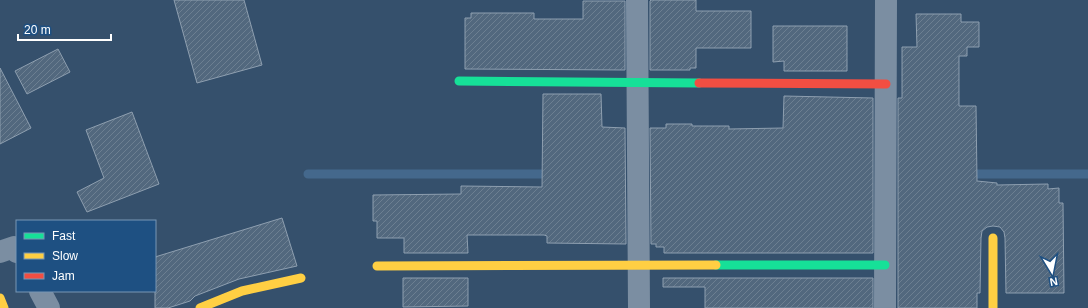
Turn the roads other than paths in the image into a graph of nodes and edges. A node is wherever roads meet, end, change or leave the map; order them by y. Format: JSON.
{"nodes":[{"id":1,"x":637,"y":0,"type":"edge"},
{"id":2,"x":886,"y":0,"type":"edge"},
{"id":3,"x":459,"y":81,"type":"dead end"},
{"id":4,"x":637,"y":81,"type":"junction"},
{"id":5,"x":886,"y":84,"type":"junction"},
{"id":6,"x":993,"y":238,"type":"dead end"},
{"id":7,"x":638,"y":265,"type":"junction"},
{"id":8,"x":885,"y":265,"type":"junction"},
{"id":9,"x":377,"y":266,"type":"dead end"},
{"id":10,"x":301,"y":278,"type":"dead end"},
{"id":11,"x":41,"y":292,"type":"edge"},
{"id":12,"x":0,"y":298,"type":"edge"},
{"id":13,"x":4,"y":308,"type":"edge"},
{"id":14,"x":50,"y":308,"type":"edge"},
{"id":15,"x":200,"y":308,"type":"edge"},
{"id":16,"x":639,"y":308,"type":"edge"},
{"id":17,"x":885,"y":308,"type":"edge"},
{"id":18,"x":993,"y":308,"type":"edge"}],
"edges":[{"from":1,"to":4,"type":"street"},
{"from":2,"to":5,"type":"street"},
{"from":3,"to":4,"type":"street"},
{"from":4,"to":5,"type":"street"},
{"from":4,"to":7,"type":"street"},
{"from":5,"to":8,"type":"street"},
{"from":6,"to":18,"type":"street"},
{"from":7,"to":8,"type":"street"},
{"from":7,"to":9,"type":"street"},
{"from":7,"to":16,"type":"street"},
{"from":8,"to":17,"type":"street"},
{"from":10,"to":15,"type":"street"},
{"from":11,"to":14,"type":"street"},
{"from":12,"to":13,"type":"street"}]}
